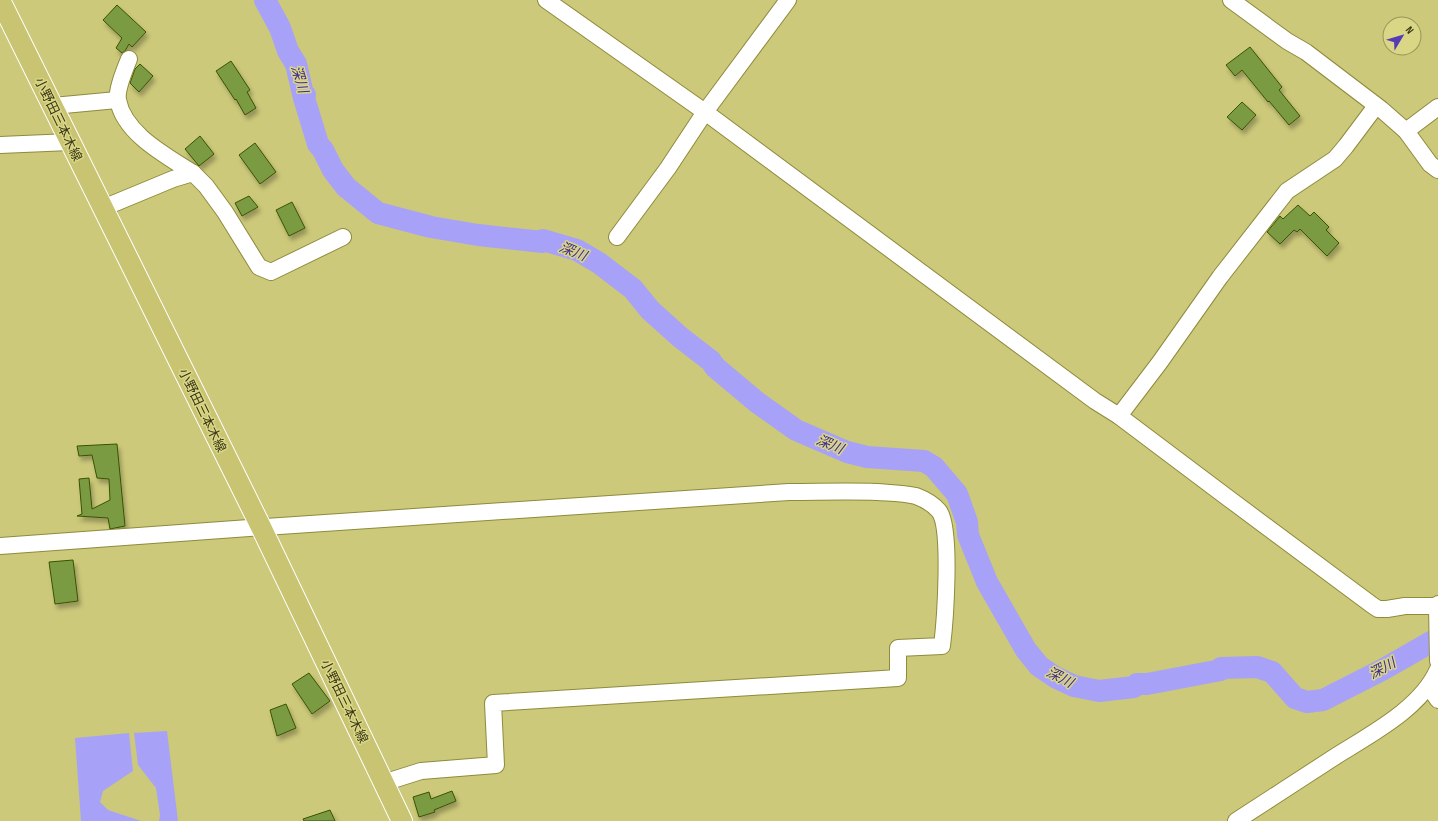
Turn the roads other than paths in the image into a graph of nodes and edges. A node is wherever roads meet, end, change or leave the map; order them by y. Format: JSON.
{"nodes":[{"id":1,"x":0,"y":0,"type":"edge"},
{"id":2,"x":546,"y":0,"type":"edge"},
{"id":3,"x":788,"y":0,"type":"edge"},
{"id":4,"x":1231,"y":0,"type":"edge"},
{"id":5,"x":129,"y":59,"type":"dead end"},
{"id":6,"x":117,"y":100,"type":"junction"},
{"id":7,"x":53,"y":106,"type":"junction"},
{"id":8,"x":1376,"y":106,"type":"junction"},
{"id":9,"x":1438,"y":107,"type":"edge"},
{"id":10,"x":705,"y":112,"type":"junction"},
{"id":11,"x":1406,"y":131,"type":"junction"},
{"id":12,"x":70,"y":142,"type":"junction"},
{"id":13,"x":0,"y":145,"type":"edge"},
{"id":14,"x":1438,"y":170,"type":"edge"},
{"id":15,"x":193,"y":173,"type":"junction"},
{"id":16,"x":103,"y":208,"type":"junction"},
{"id":17,"x":343,"y":237,"type":"dead end"},
{"id":18,"x":617,"y":237,"type":"dead end"},
{"id":19,"x":1119,"y":416,"type":"junction"},
{"id":20,"x":261,"y":527,"type":"junction"},
{"id":21,"x":0,"y":546,"type":"edge"},
{"id":22,"x":1437,"y":605,"type":"edge"},
{"id":23,"x":1436,"y":677,"type":"edge"},
{"id":24,"x":383,"y":782,"type":"junction"},
{"id":25,"x":402,"y":821,"type":"edge"},
{"id":26,"x":1236,"y":821,"type":"edge"}],
"edges":[{"from":1,"to":7,"type":"main road","name":"小野田三本木線"},
{"from":2,"to":10,"type":"street"},
{"from":3,"to":10,"type":"street"},
{"from":4,"to":8,"type":"street"},
{"from":5,"to":6,"type":"street"},
{"from":6,"to":7,"type":"street"},
{"from":6,"to":15,"type":"street"},
{"from":7,"to":12,"type":"main road","name":"小野田三本木線"},
{"from":8,"to":11,"type":"street"},
{"from":8,"to":19,"type":"street"},
{"from":9,"to":11,"type":"street"},
{"from":10,"to":18,"type":"street"},
{"from":10,"to":19,"type":"street"},
{"from":11,"to":14,"type":"street"},
{"from":12,"to":13,"type":"street"},
{"from":12,"to":16,"type":"main road","name":"小野田三本木線"},
{"from":15,"to":16,"type":"street"},
{"from":15,"to":17,"type":"street"},
{"from":16,"to":20,"type":"main road","name":"小野田三本木線"},
{"from":19,"to":22,"type":"street"},
{"from":20,"to":21,"type":"street"},
{"from":20,"to":24,"type":"main road","name":"小野田三本木線"},
{"from":20,"to":24,"type":"street"},
{"from":22,"to":23,"type":"street"},
{"from":23,"to":26,"type":"street"},
{"from":24,"to":25,"type":"main road","name":"小野田三本木線"}]}
